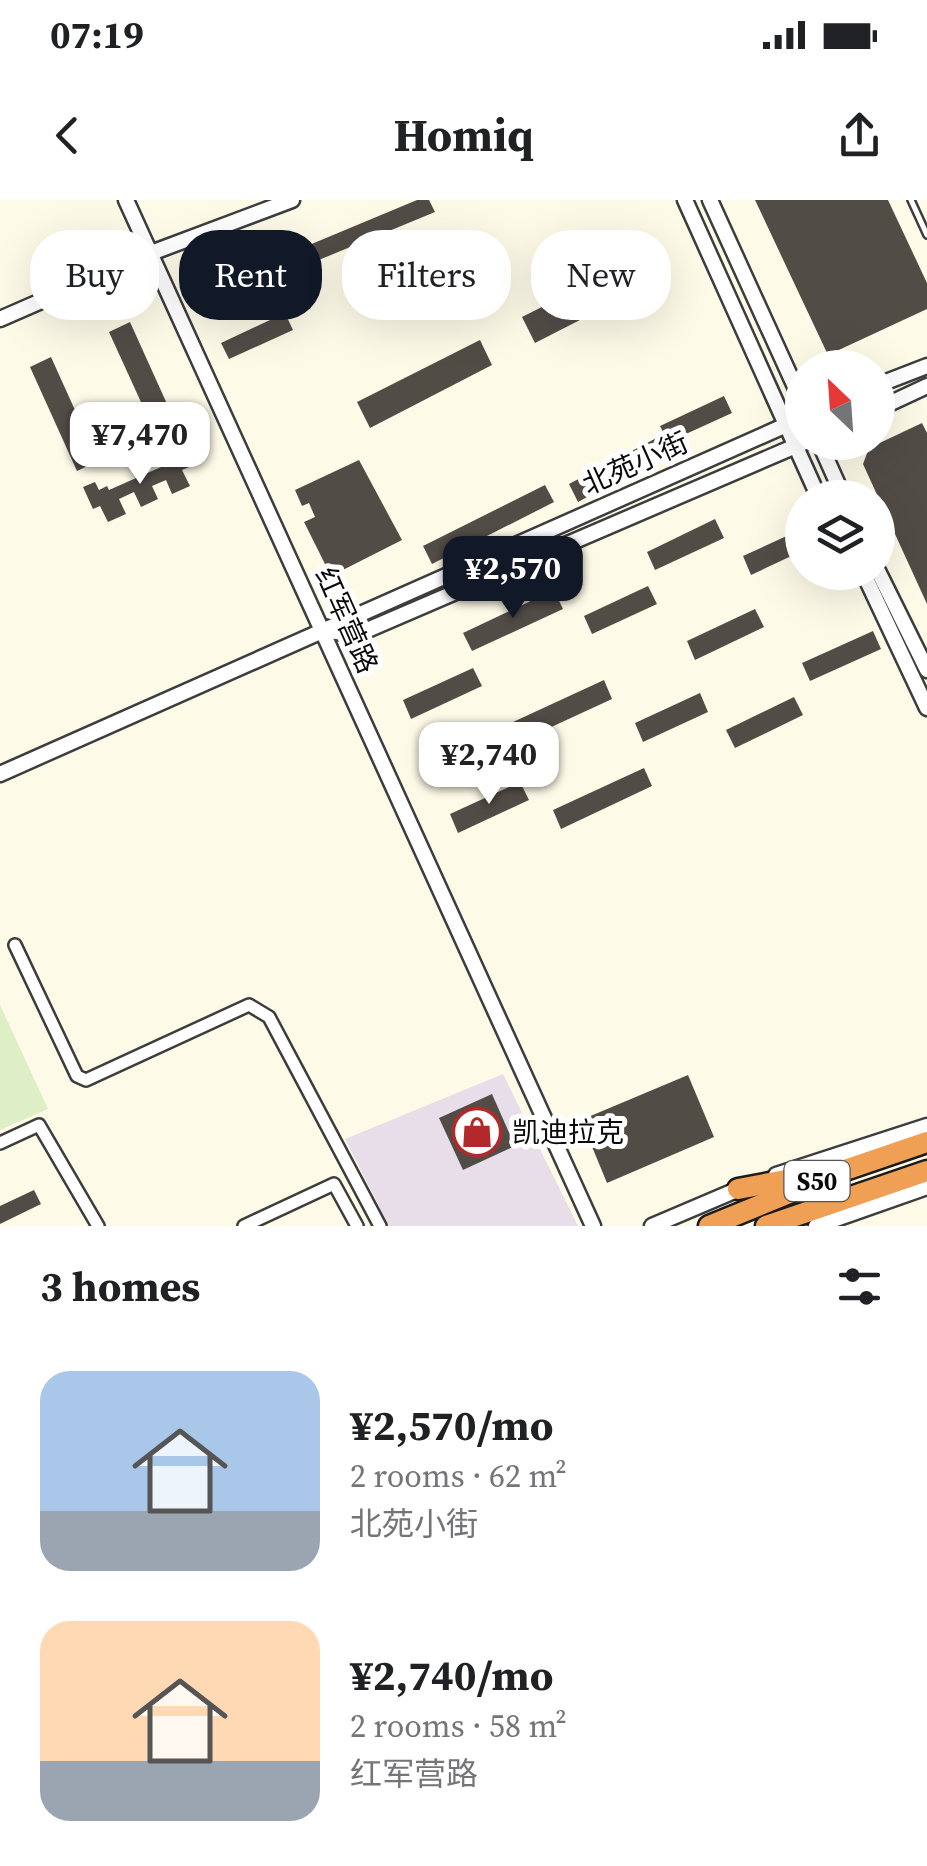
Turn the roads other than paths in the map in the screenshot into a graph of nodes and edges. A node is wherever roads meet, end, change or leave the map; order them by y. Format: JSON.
{"nodes":[{"id":1,"x":126,"y":200,"type":"edge"},
{"id":2,"x":292,"y":200,"type":"edge"},
{"id":3,"x":685,"y":200,"type":"edge"},
{"id":4,"x":710,"y":200,"type":"edge"},
{"id":5,"x":912,"y":200,"type":"edge"},
{"id":6,"x":140,"y":230,"type":"edge"},
{"id":7,"x":927,"y":235,"type":"edge"},
{"id":8,"x":159,"y":250,"type":"edge"},
{"id":9,"x":159,"y":272,"type":"edge"},
{"id":10,"x":30,"y":306,"type":"edge"},
{"id":11,"x":0,"y":319,"type":"edge"},
{"id":12,"x":785,"y":365,"type":"edge"},
{"id":13,"x":927,"y":366,"type":"edge"},
{"id":14,"x":895,"y":378,"type":"edge"},
{"id":15,"x":927,"y":386,"type":"edge"},
{"id":16,"x":895,"y":401,"type":"edge"},
{"id":17,"x":785,"y":422,"type":"edge"},
{"id":18,"x":785,"y":424,"type":"edge"},
{"id":19,"x":785,"y":450,"type":"edge"},
{"id":20,"x":871,"y":590,"type":"edge"},
{"id":21,"x":887,"y":590,"type":"edge"},
{"id":22,"x":325,"y":631,"type":"junction"},
{"id":23,"x":927,"y":670,"type":"edge"},
{"id":24,"x":923,"y":690,"type":"edge"},
{"id":25,"x":927,"y":708,"type":"edge"},
{"id":26,"x":0,"y":774,"type":"edge"},
{"id":27,"x":15,"y":945,"type":"dead end"},
{"id":28,"x":927,"y":1126,"type":"edge"},
{"id":29,"x":927,"y":1142,"type":"edge"},
{"id":30,"x":0,"y":1143,"type":"edge"},
{"id":31,"x":848,"y":1169,"type":"junction"},
{"id":32,"x":927,"y":1171,"type":"edge"},
{"id":33,"x":927,"y":1187,"type":"edge"},
{"id":34,"x":738,"y":1190,"type":"junction"},
{"id":35,"x":98,"y":1226,"type":"edge"},
{"id":36,"x":244,"y":1226,"type":"edge"},
{"id":37,"x":357,"y":1226,"type":"edge"},
{"id":38,"x":380,"y":1226,"type":"edge"},
{"id":39,"x":593,"y":1226,"type":"edge"},
{"id":40,"x":652,"y":1226,"type":"edge"},
{"id":41,"x":708,"y":1226,"type":"edge"},
{"id":42,"x":766,"y":1226,"type":"edge"},
{"id":43,"x":816,"y":1226,"type":"edge"}],
"edges":[{"from":1,"to":6,"type":"street","name":"红军营路"},
{"from":2,"to":8,"type":"street"},
{"from":3,"to":17,"type":"street"},
{"from":4,"to":12,"type":"street"},
{"from":5,"to":7,"type":"lane"},
{"from":9,"to":22,"type":"street","name":"红军营路"},
{"from":10,"to":11,"type":"street"},
{"from":13,"to":14,"type":"street"},
{"from":15,"to":16,"type":"street"},
{"from":18,"to":22,"type":"street","name":"北苑小街"},
{"from":19,"to":22,"type":"street","name":"北苑小街"},
{"from":20,"to":24,"type":"street"},
{"from":21,"to":23,"type":"street"},
{"from":22,"to":26,"type":"street","name":"北苑小街"},
{"from":22,"to":39,"type":"street","name":"红军营路"},
{"from":24,"to":25,"type":"street"},
{"from":27,"to":38,"type":"street"},
{"from":28,"to":34,"type":"street"},
{"from":29,"to":31,"type":"highway","number":"S50"},
{"from":30,"to":35,"type":"street"},
{"from":31,"to":34,"type":"highway"},
{"from":31,"to":41,"type":"highway","number":"S50"},
{"from":32,"to":42,"type":"highway","number":"S50"},
{"from":33,"to":43,"type":"street"},
{"from":34,"to":40,"type":"street"},
{"from":36,"to":37,"type":"street"}]}
